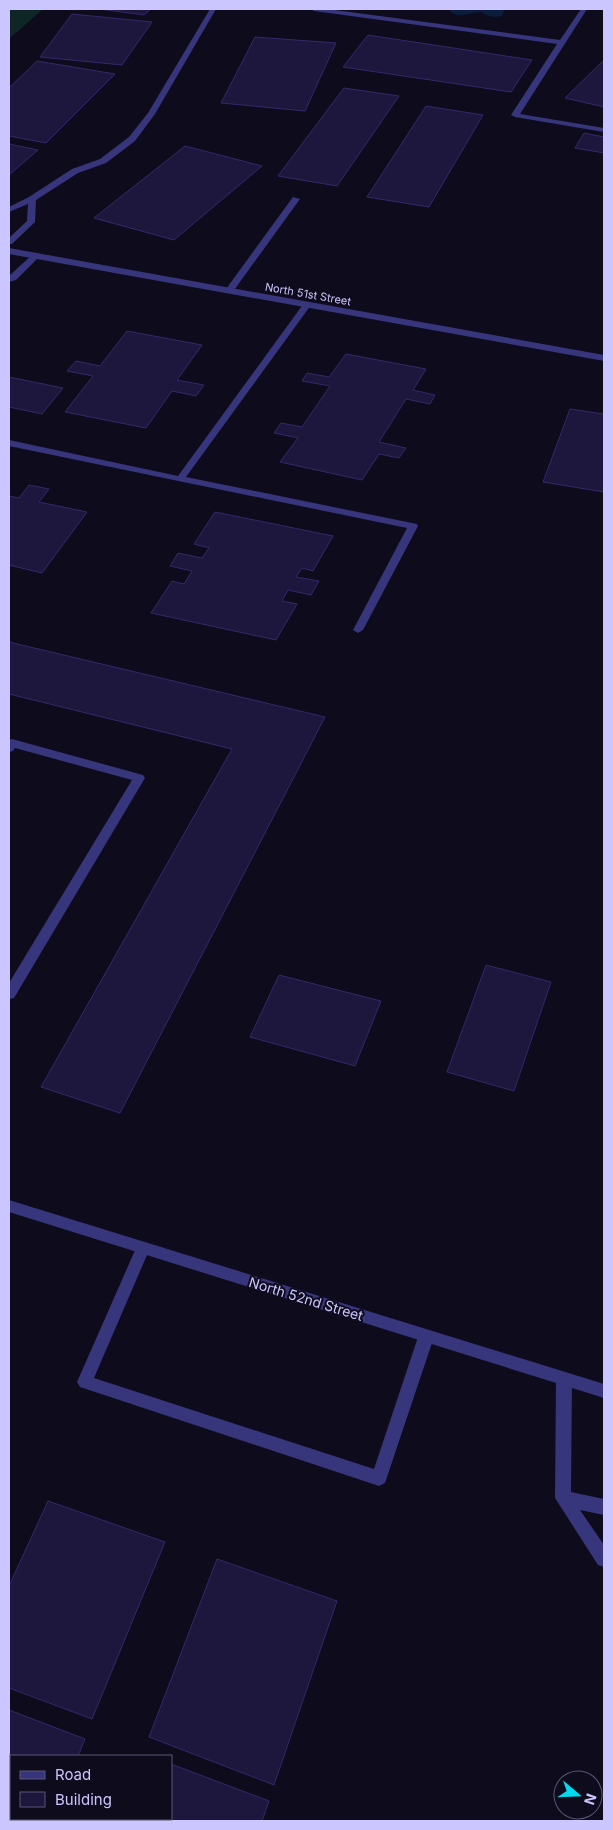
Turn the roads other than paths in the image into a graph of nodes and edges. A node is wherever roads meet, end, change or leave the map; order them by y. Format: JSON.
{"nodes":[{"id":1,"x":212,"y":9,"type":"edge"},
{"id":2,"x":314,"y":9,"type":"edge"},
{"id":3,"x":584,"y":9,"type":"edge"},
{"id":4,"x":563,"y":42,"type":"junction"},
{"id":5,"x":604,"y":130,"type":"edge"},
{"id":6,"x":296,"y":199,"type":"dead end"},
{"id":7,"x":32,"y":200,"type":"junction"},
{"id":8,"x":9,"y":210,"type":"edge"},
{"id":9,"x":9,"y":242,"type":"edge"},
{"id":10,"x":9,"y":251,"type":"edge"},
{"id":11,"x":36,"y":256,"type":"junction"},
{"id":12,"x":9,"y":279,"type":"edge"},
{"id":13,"x":229,"y":291,"type":"junction"},
{"id":14,"x":307,"y":305,"type":"junction"},
{"id":15,"x":604,"y":358,"type":"edge"},
{"id":16,"x":9,"y":443,"type":"edge"},
{"id":17,"x":180,"y":479,"type":"junction"},
{"id":18,"x":358,"y":630,"type":"dead end"},
{"id":19,"x":9,"y":748,"type":"edge"},
{"id":20,"x":9,"y":994,"type":"edge"},
{"id":21,"x":9,"y":1206,"type":"edge"},
{"id":22,"x":143,"y":1248,"type":"junction"},
{"id":23,"x":426,"y":1337,"type":"junction"},
{"id":24,"x":564,"y":1379,"type":"junction"},
{"id":25,"x":604,"y":1391,"type":"edge"},
{"id":26,"x":563,"y":1498,"type":"junction"},
{"id":27,"x":604,"y":1507,"type":"edge"},
{"id":28,"x":604,"y":1559,"type":"edge"}],
"edges":[{"from":1,"to":7,"type":"street"},
{"from":2,"to":4,"type":"street"},
{"from":3,"to":4,"type":"street"},
{"from":4,"to":5,"type":"street"},
{"from":6,"to":13,"type":"street"},
{"from":7,"to":8,"type":"street"},
{"from":7,"to":9,"type":"street"},
{"from":10,"to":11,"type":"street","name":"North 51st Street"},
{"from":11,"to":12,"type":"street"},
{"from":11,"to":13,"type":"street","name":"North 51st Street"},
{"from":13,"to":14,"type":"street","name":"North 51st Street"},
{"from":14,"to":15,"type":"street","name":"North 51st Street"},
{"from":14,"to":17,"type":"street"},
{"from":16,"to":17,"type":"street"},
{"from":17,"to":18,"type":"street"},
{"from":19,"to":20,"type":"street"},
{"from":21,"to":22,"type":"street","name":"North 52nd Street"},
{"from":22,"to":23,"type":"street","name":"North 52nd Street"},
{"from":22,"to":23,"type":"street"},
{"from":23,"to":24,"type":"street","name":"North 52nd Street"},
{"from":24,"to":25,"type":"street","name":"North 52nd Street"},
{"from":24,"to":26,"type":"street"},
{"from":26,"to":27,"type":"street"},
{"from":26,"to":28,"type":"street"}]}
